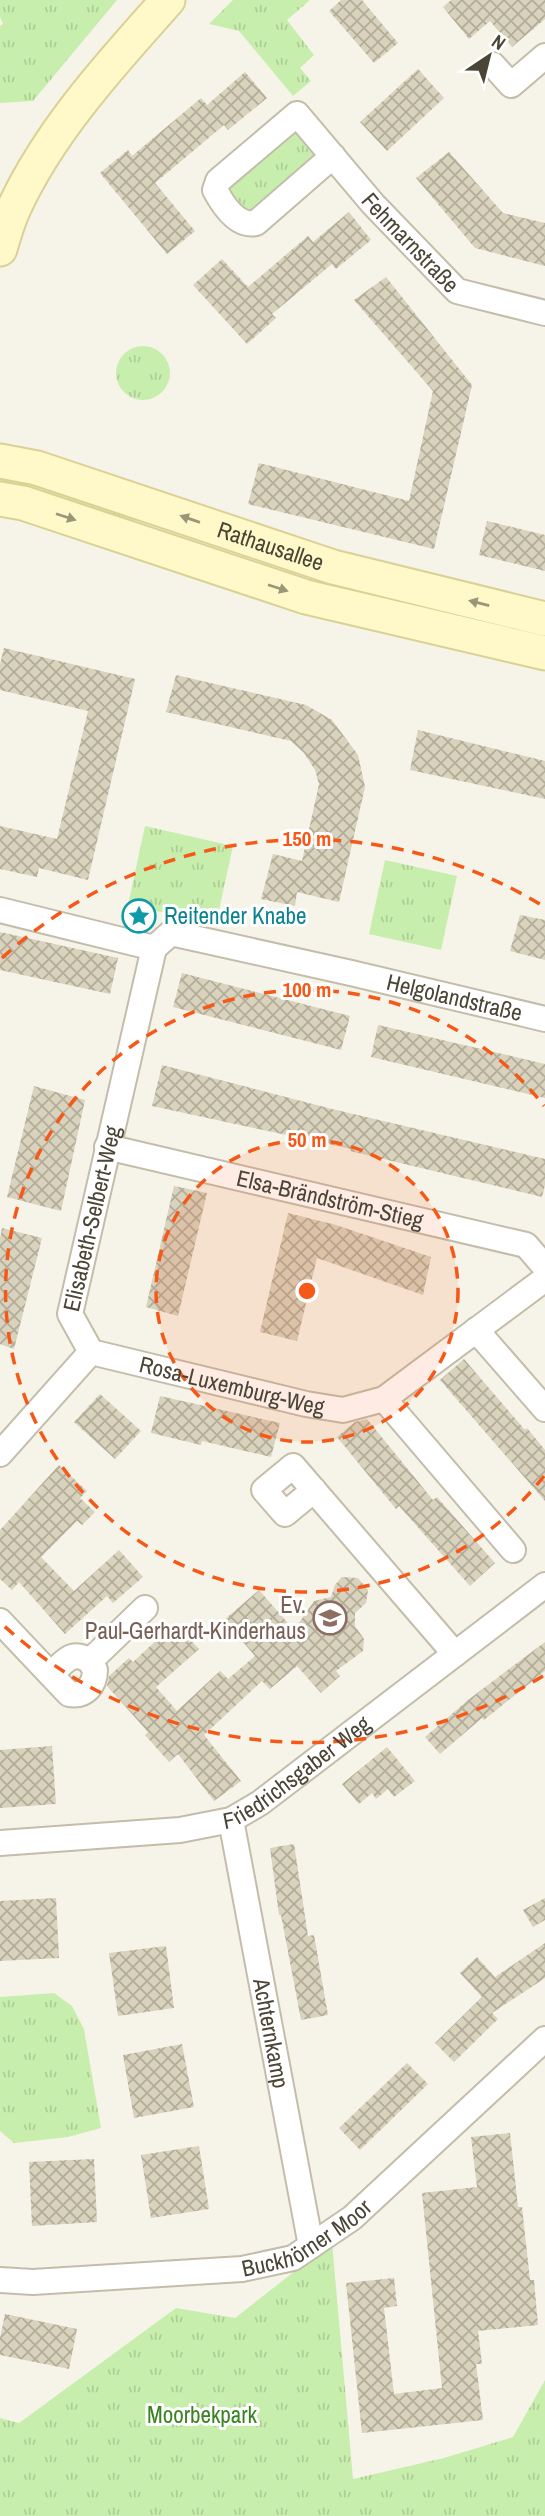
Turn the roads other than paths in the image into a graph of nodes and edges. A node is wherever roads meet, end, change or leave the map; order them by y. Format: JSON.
{"nodes":[{"id":1,"x":168,"y":0,"type":"edge"},
{"id":2,"x":545,"y":56,"type":"edge"},
{"id":3,"x":493,"y":65,"type":"dead end"},
{"id":4,"x":333,"y":156,"type":"junction"},
{"id":5,"x":0,"y":249,"type":"edge"},
{"id":6,"x":545,"y":313,"type":"edge"},
{"id":7,"x":0,"y":461,"type":"edge"},
{"id":8,"x":0,"y":499,"type":"edge"},
{"id":9,"x":545,"y":619,"type":"edge"},
{"id":10,"x":545,"y":653,"type":"edge"},
{"id":11,"x":0,"y":910,"type":"edge"},
{"id":12,"x":154,"y":948,"type":"junction"},
{"id":13,"x":545,"y":1020,"type":"edge"},
{"id":14,"x":107,"y":1147,"type":"junction"},
{"id":15,"x":545,"y":1267,"type":"edge"},
{"id":16,"x":545,"y":1279,"type":"edge"},
{"id":17,"x":476,"y":1330,"type":"junction"},
{"id":18,"x":91,"y":1352,"type":"junction"},
{"id":19,"x":384,"y":1399,"type":"junction"},
{"id":20,"x":545,"y":1409,"type":"edge"},
{"id":21,"x":0,"y":1454,"type":"edge"},
{"id":22,"x":314,"y":1490,"type":"dead end"},
{"id":23,"x":513,"y":1549,"type":"dead end"},
{"id":24,"x":545,"y":1585,"type":"edge"},
{"id":25,"x":145,"y":1608,"type":"dead end"},
{"id":26,"x":0,"y":1621,"type":"edge"},
{"id":27,"x":455,"y":1654,"type":"junction"},
{"id":28,"x":90,"y":1661,"type":"junction"},
{"id":29,"x":51,"y":1674,"type":"junction"},
{"id":30,"x":231,"y":1820,"type":"junction"},
{"id":31,"x":0,"y":1843,"type":"edge"},
{"id":32,"x":545,"y":2039,"type":"edge"},
{"id":33,"x":311,"y":2246,"type":"junction"},
{"id":34,"x":0,"y":2280,"type":"edge"}],
"edges":[{"from":1,"to":5,"type":"main road"},
{"from":2,"to":3,"type":"street"},
{"from":4,"to":4,"type":"street","name":"Fehmarnstraße"},
{"from":4,"to":6,"type":"street","name":"Fehmarnstraße"},
{"from":9,"to":7,"type":"main road","name":"Rathausallee","one_way":true},
{"from":8,"to":10,"type":"main road","name":"Rathausallee","one_way":true},
{"from":11,"to":12,"type":"street"},
{"from":12,"to":13,"type":"street","name":"Helgolandstraße"},
{"from":12,"to":14,"type":"street","name":"Elisabeth-Selbert-Weg"},
{"from":14,"to":15,"type":"street","name":"Elsa-Brändström-Stieg"},
{"from":14,"to":18,"type":"street","name":"Elisabeth-Selbert-Weg"},
{"from":16,"to":17,"type":"street","name":"Rosa-Luxemburg-Weg"},
{"from":17,"to":19,"type":"street","name":"Rosa-Luxemburg-Weg"},
{"from":17,"to":20,"type":"street"},
{"from":18,"to":19,"type":"street","name":"Rosa-Luxemburg-Weg"},
{"from":18,"to":21,"type":"street"},
{"from":19,"to":23,"type":"street"},
{"from":22,"to":27,"type":"street"},
{"from":24,"to":27,"type":"street","name":"Friedrichsgaber Weg"},
{"from":25,"to":28,"type":"street"},
{"from":26,"to":29,"type":"street"},
{"from":27,"to":30,"type":"street","name":"Friedrichsgaber Weg"},
{"from":28,"to":29,"type":"street"},
{"from":28,"to":29,"type":"street"},
{"from":30,"to":31,"type":"street","name":"Friedrichsgaber Weg"},
{"from":30,"to":33,"type":"street","name":"Achternkamp"},
{"from":32,"to":33,"type":"street","name":"Buckhörner Moor"},
{"from":33,"to":34,"type":"street","name":"Buckhörner Moor"}]}
